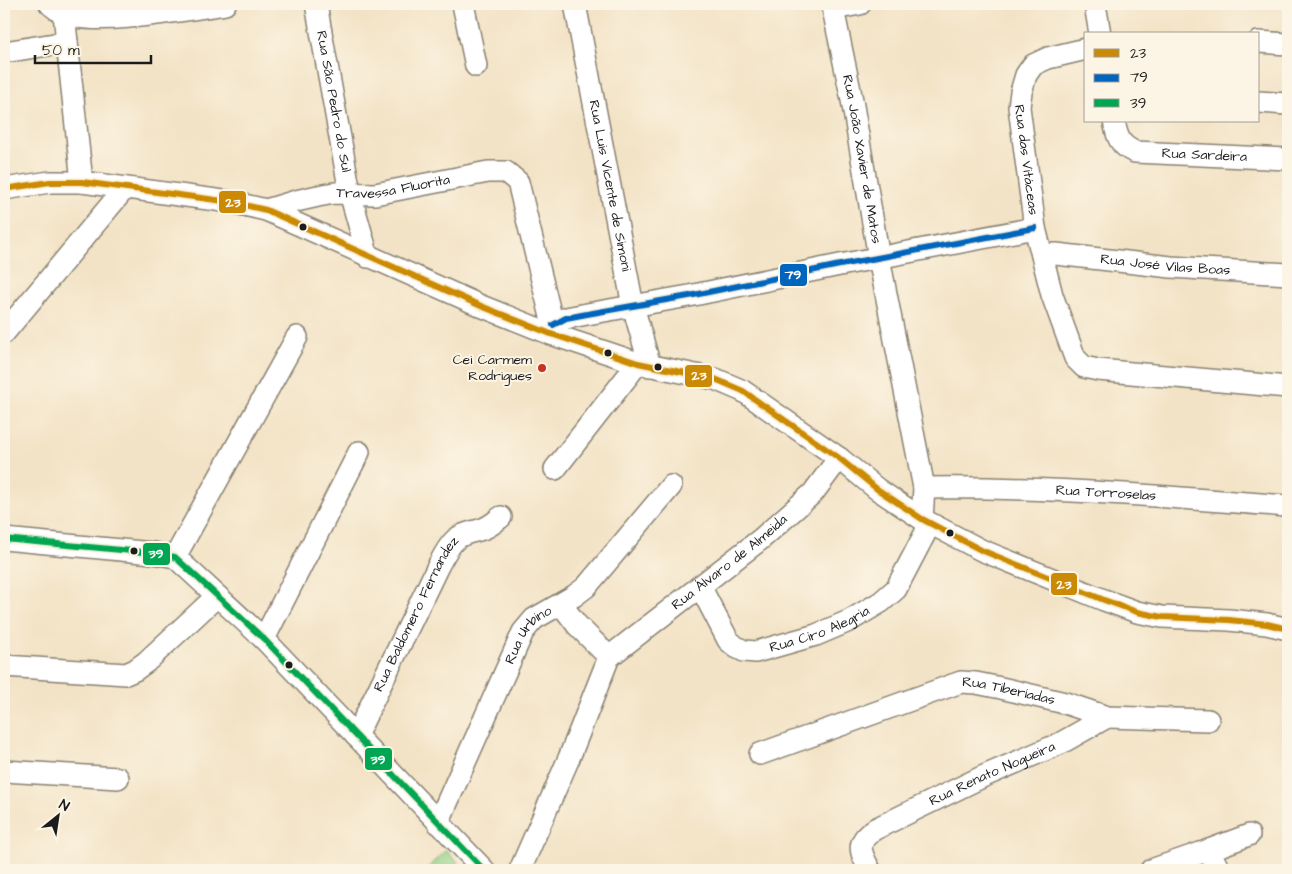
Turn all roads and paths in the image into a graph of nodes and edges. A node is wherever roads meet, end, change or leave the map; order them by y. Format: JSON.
{"nodes":[{"id":1,"x":217,"y":4,"type":"edge"},
{"id":2,"x":316,"y":4,"type":"edge"},
{"id":3,"x":463,"y":4,"type":"edge"},
{"id":4,"x":575,"y":4,"type":"edge"},
{"id":5,"x":860,"y":4,"type":"edge"},
{"id":6,"x":1094,"y":4,"type":"edge"},
{"id":7,"x":833,"y":6,"type":"edge"},
{"id":8,"x":169,"y":8,"type":"edge"},
{"id":9,"x":57,"y":9,"type":"edge"},
{"id":10,"x":1100,"y":32,"type":"edge"},
{"id":11,"x":67,"y":42,"type":"junction"},
{"id":12,"x":1260,"y":42,"type":"edge"},
{"id":13,"x":1288,"y":44,"type":"edge"},
{"id":14,"x":1084,"y":49,"type":"edge"},
{"id":15,"x":4,"y":52,"type":"edge"},
{"id":16,"x":476,"y":66,"type":"dead end"},
{"id":17,"x":1260,"y":102,"type":"edge"},
{"id":18,"x":1288,"y":104,"type":"edge"},
{"id":19,"x":1114,"y":122,"type":"edge"},
{"id":20,"x":1288,"y":159,"type":"edge"},
{"id":21,"x":82,"y":182,"type":"junction"},
{"id":22,"x":125,"y":188,"type":"junction"},
{"id":23,"x":4,"y":189,"type":"edge"},
{"id":24,"x":350,"y":193,"type":"junction"},
{"id":25,"x":266,"y":210,"type":"junction"},
{"id":26,"x":1035,"y":228,"type":"junction"},
{"id":27,"x":1042,"y":255,"type":"junction"},
{"id":28,"x":368,"y":257,"type":"junction"},
{"id":29,"x":879,"y":258,"type":"junction"},
{"id":30,"x":1288,"y":274,"type":"edge"},
{"id":31,"x":634,"y":306,"type":"junction"},
{"id":32,"x":552,"y":330,"type":"junction"},
{"id":33,"x":4,"y":333,"type":"edge"},
{"id":34,"x":297,"y":337,"type":"dead end"},
{"id":35,"x":644,"y":365,"type":"junction"},
{"id":36,"x":1288,"y":387,"type":"edge"},
{"id":37,"x":359,"y":452,"type":"dead end"},
{"id":38,"x":839,"y":458,"type":"junction"},
{"id":39,"x":555,"y":469,"type":"dead end"},
{"id":40,"x":672,"y":486,"type":"dead end"},
{"id":41,"x":924,"y":488,"type":"junction"},
{"id":42,"x":1288,"y":506,"type":"edge"},
{"id":43,"x":501,"y":517,"type":"dead end"},
{"id":44,"x":926,"y":522,"type":"junction"},
{"id":45,"x":4,"y":539,"type":"edge"},
{"id":46,"x":175,"y":557,"type":"junction"},
{"id":47,"x":700,"y":586,"type":"junction"},
{"id":48,"x":217,"y":596,"type":"junction"},
{"id":49,"x":549,"y":611,"type":"junction"},
{"id":50,"x":1288,"y":630,"type":"edge"},
{"id":51,"x":264,"y":639,"type":"junction"},
{"id":52,"x":608,"y":659,"type":"junction"},
{"id":53,"x":4,"y":666,"type":"edge"},
{"id":54,"x":1106,"y":717,"type":"junction"},
{"id":55,"x":1208,"y":720,"type":"dead end"},
{"id":56,"x":356,"y":736,"type":"junction"},
{"id":57,"x":760,"y":754,"type":"dead end"},
{"id":58,"x":4,"y":771,"type":"edge"},
{"id":59,"x":118,"y":778,"type":"dead end"},
{"id":60,"x":438,"y":823,"type":"junction"},
{"id":61,"x":1249,"y":835,"type":"dead end"},
{"id":62,"x":1209,"y":850,"type":"junction"},
{"id":63,"x":484,"y":870,"type":"edge"},
{"id":64,"x":520,"y":870,"type":"edge"},
{"id":65,"x":870,"y":870,"type":"edge"},
{"id":66,"x":1151,"y":870,"type":"edge"},
{"id":67,"x":1219,"y":870,"type":"edge"}],
"edges":[{"from":1,"to":8,"type":"street"},
{"from":2,"to":24,"type":"street","name":"Rua São Pedro do Sul"},
{"from":3,"to":16,"type":"street"},
{"from":4,"to":31,"type":"street","name":"Rua Luis Vicente de Simoni"},
{"from":5,"to":7,"type":"street"},
{"from":6,"to":10,"type":"street"},
{"from":7,"to":29,"type":"street","name":"Rua João Xavier de Matos"},
{"from":8,"to":9,"type":"street"},
{"from":9,"to":11,"type":"street"},
{"from":11,"to":15,"type":"street"},
{"from":11,"to":21,"type":"street"},
{"from":12,"to":13,"type":"street"},
{"from":14,"to":26,"type":"street","name":"Rua das Vitáceas"},
{"from":17,"to":18,"type":"street"},
{"from":19,"to":20,"type":"street","name":"Rua Sardeira"},
{"from":21,"to":22,"type":"street"},
{"from":21,"to":23,"type":"street"},
{"from":22,"to":25,"type":"street"},
{"from":22,"to":33,"type":"street"},
{"from":24,"to":25,"type":"street","name":"Travessa Fluorita"},
{"from":24,"to":28,"type":"street","name":"Rua São Pedro do Sul"},
{"from":24,"to":32,"type":"street","name":"Travessa Fluorita"},
{"from":25,"to":28,"type":"street"},
{"from":26,"to":27,"type":"street","name":"Rua das Vitáceas"},
{"from":26,"to":29,"type":"street"},
{"from":27,"to":30,"type":"street","name":"Rua José Vilas Boas"},
{"from":27,"to":36,"type":"street","name":"Rua das Vitáceas"},
{"from":28,"to":32,"type":"street"},
{"from":29,"to":31,"type":"street"},
{"from":29,"to":41,"type":"street","name":"Rua João Xavier de Matos"},
{"from":31,"to":32,"type":"street"},
{"from":31,"to":35,"type":"street","name":"Rua Luis Vicente de Simoni"},
{"from":32,"to":35,"type":"street"},
{"from":34,"to":46,"type":"street"},
{"from":35,"to":38,"type":"street"},
{"from":35,"to":39,"type":"street"},
{"from":37,"to":51,"type":"street"},
{"from":38,"to":44,"type":"street"},
{"from":38,"to":47,"type":"street","name":"Rua Álvaro de Almeida"},
{"from":40,"to":49,"type":"street","name":"Rua Urbino"},
{"from":41,"to":42,"type":"street","name":"Rua Torroselas"},
{"from":41,"to":44,"type":"street","name":"Rua João Xavier de Matos"},
{"from":43,"to":56,"type":"street","name":"Rua Baldomero Fernandez"},
{"from":44,"to":47,"type":"street","name":"Rua Ciro Alegria"},
{"from":44,"to":50,"type":"street"},
{"from":45,"to":46,"type":"street"},
{"from":46,"to":48,"type":"street"},
{"from":47,"to":52,"type":"street","name":"Rua Álvaro de Almeida"},
{"from":48,"to":51,"type":"street"},
{"from":48,"to":53,"type":"street"},
{"from":49,"to":52,"type":"street"},
{"from":49,"to":60,"type":"street","name":"Rua Urbino"},
{"from":51,"to":56,"type":"street"},
{"from":52,"to":64,"type":"street","name":"Rua Álvaro de Almeida"},
{"from":54,"to":55,"type":"street","name":"Rua Tiberíadas"},
{"from":54,"to":57,"type":"street","name":"Rua Tiberíadas"},
{"from":54,"to":65,"type":"street","name":"Rua Renato Nogueira"},
{"from":56,"to":60,"type":"street"},
{"from":58,"to":59,"type":"street"},
{"from":60,"to":63,"type":"street"},
{"from":61,"to":62,"type":"street"},
{"from":62,"to":66,"type":"street"},
{"from":62,"to":67,"type":"street"}]}
